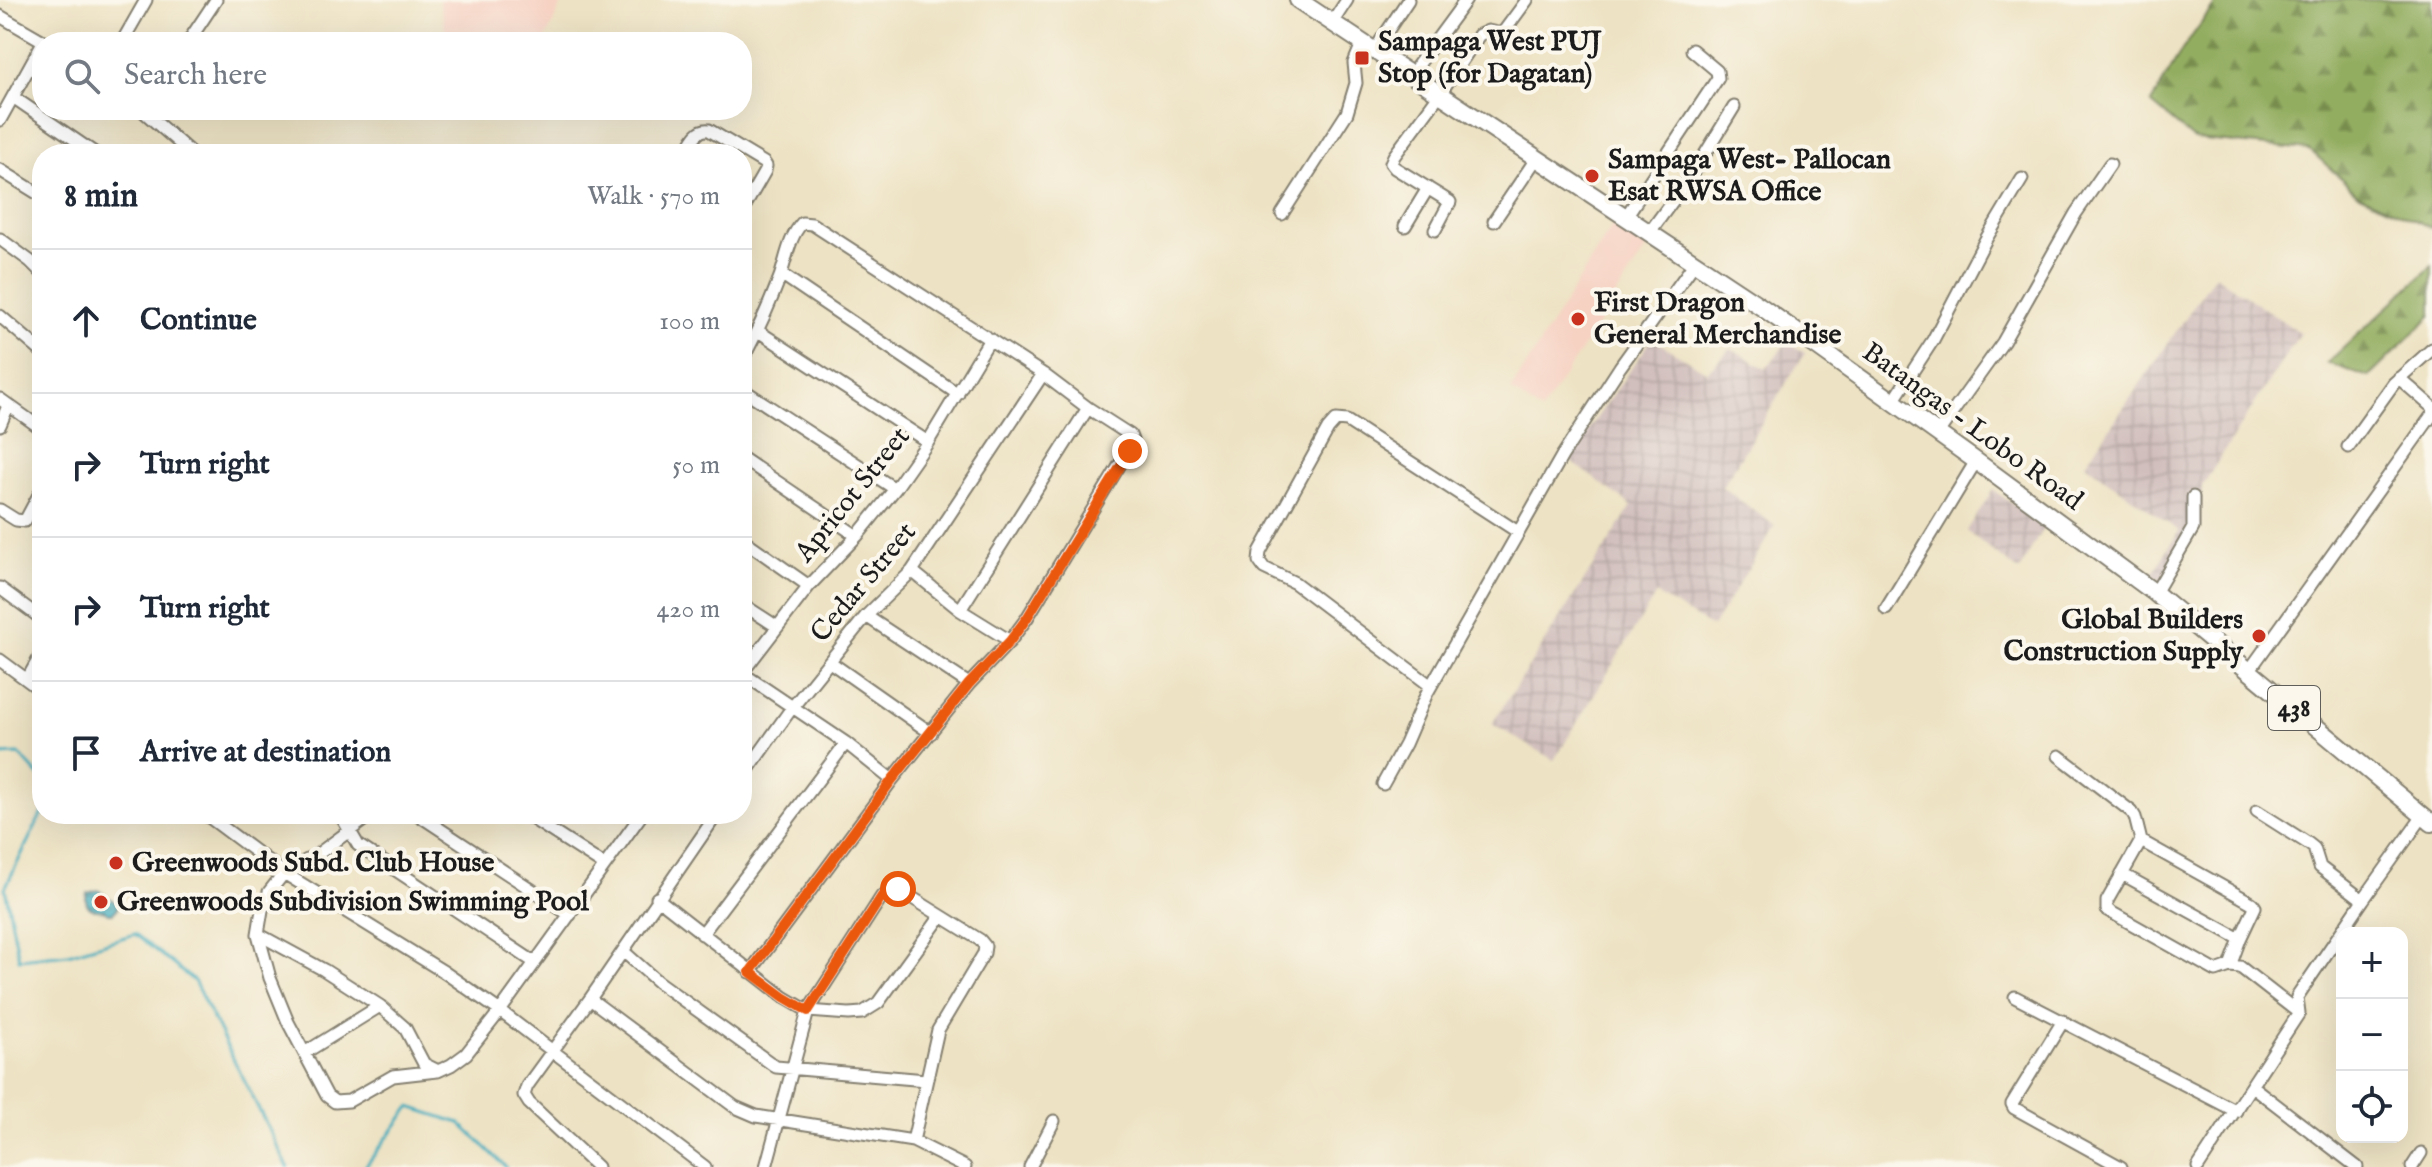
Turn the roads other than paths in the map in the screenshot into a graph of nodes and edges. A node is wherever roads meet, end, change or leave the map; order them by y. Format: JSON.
{"nodes":[{"id":1,"x":146,"y":0,"type":"edge"},
{"id":2,"x":216,"y":0,"type":"edge"},
{"id":3,"x":1298,"y":0,"type":"edge"},
{"id":4,"x":1347,"y":0,"type":"edge"},
{"id":5,"x":1408,"y":0,"type":"edge"},
{"id":6,"x":1466,"y":0,"type":"edge"},
{"id":7,"x":1527,"y":0,"type":"edge"},
{"id":8,"x":0,"y":16,"type":"edge"},
{"id":9,"x":1332,"y":23,"type":"junction"},
{"id":10,"x":128,"y":32,"type":"edge"},
{"id":11,"x":195,"y":32,"type":"edge"},
{"id":12,"x":32,"y":35,"type":"edge"},
{"id":13,"x":1368,"y":48,"type":"junction"},
{"id":14,"x":1692,"y":50,"type":"dead end"},
{"id":15,"x":32,"y":62,"type":"edge"},
{"id":16,"x":1410,"y":76,"type":"junction"},
{"id":17,"x":1439,"y":95,"type":"junction"},
{"id":18,"x":13,"y":97,"type":"junction"},
{"id":19,"x":1734,"y":107,"type":"dead end"},
{"id":20,"x":32,"y":110,"type":"edge"},
{"id":21,"x":0,"y":120,"type":"edge"},
{"id":22,"x":46,"y":120,"type":"edge"},
{"id":23,"x":154,"y":120,"type":"edge"},
{"id":24,"x":81,"y":144,"type":"edge"},
{"id":25,"x":181,"y":144,"type":"edge"},
{"id":26,"x":691,"y":144,"type":"edge"},
{"id":27,"x":732,"y":144,"type":"edge"},
{"id":28,"x":752,"y":156,"type":"edge"},
{"id":29,"x":1536,"y":159,"type":"junction"},
{"id":30,"x":2110,"y":164,"type":"dead end"},
{"id":31,"x":0,"y":170,"type":"edge"},
{"id":32,"x":2022,"y":179,"type":"dead end"},
{"id":33,"x":1428,"y":188,"type":"junction"},
{"id":34,"x":32,"y":190,"type":"edge"},
{"id":35,"x":752,"y":194,"type":"edge"},
{"id":36,"x":1282,"y":214,"type":"dead end"},
{"id":37,"x":1625,"y":218,"type":"junction"},
{"id":38,"x":1494,"y":221,"type":"dead end"},
{"id":39,"x":1405,"y":226,"type":"dead end"},
{"id":40,"x":1435,"y":230,"type":"dead end"},
{"id":41,"x":1649,"y":233,"type":"junction"},
{"id":42,"x":0,"y":239,"type":"edge"},
{"id":43,"x":32,"y":263,"type":"edge"},
{"id":44,"x":1694,"y":264,"type":"junction"},
{"id":45,"x":781,"y":274,"type":"junction"},
{"id":46,"x":0,"y":316,"type":"edge"},
{"id":47,"x":758,"y":331,"type":"junction"},
{"id":48,"x":990,"y":339,"type":"junction"},
{"id":49,"x":752,"y":342,"type":"edge"},
{"id":50,"x":32,"y":343,"type":"edge"},
{"id":51,"x":2432,"y":349,"type":"edge"},
{"id":52,"x":1043,"y":374,"type":"junction"},
{"id":53,"x":2399,"y":378,"type":"junction"},
{"id":54,"x":958,"y":394,"type":"junction"},
{"id":55,"x":752,"y":396,"type":"edge"},
{"id":56,"x":4,"y":402,"type":"edge"},
{"id":57,"x":1892,"y":403,"type":"junction"},
{"id":58,"x":2432,"y":407,"type":"edge"},
{"id":59,"x":1088,"y":408,"type":"junction"},
{"id":60,"x":2432,"y":415,"type":"edge"},
{"id":61,"x":32,"y":422,"type":"edge"},
{"id":62,"x":0,"y":425,"type":"edge"},
{"id":63,"x":1937,"y":434,"type":"junction"},
{"id":64,"x":928,"y":442,"type":"junction"},
{"id":65,"x":2348,"y":447,"type":"dead end"},
{"id":66,"x":1976,"y":461,"type":"junction"},
{"id":67,"x":752,"y":465,"type":"edge"},
{"id":68,"x":895,"y":489,"type":"junction"},
{"id":69,"x":2193,"y":497,"type":"dead end"},
{"id":70,"x":32,"y":508,"type":"edge"},
{"id":71,"x":0,"y":510,"type":"edge"},
{"id":72,"x":1518,"y":532,"type":"junction"},
{"id":73,"x":857,"y":536,"type":"junction"},
{"id":74,"x":752,"y":546,"type":"edge"},
{"id":75,"x":912,"y":571,"type":"junction"},
{"id":76,"x":809,"y":586,"type":"junction"},
{"id":77,"x":0,"y":588,"type":"edge"},
{"id":78,"x":2155,"y":593,"type":"junction"},
{"id":79,"x":1886,"y":609,"type":"dead end"},
{"id":80,"x":752,"y":610,"type":"edge"},
{"id":81,"x":960,"y":610,"type":"junction"},
{"id":82,"x":32,"y":612,"type":"edge"},
{"id":83,"x":866,"y":616,"type":"junction"},
{"id":84,"x":776,"y":626,"type":"junction"},
{"id":85,"x":1010,"y":641,"type":"junction"},
{"id":86,"x":752,"y":659,"type":"edge"},
{"id":87,"x":0,"y":660,"type":"edge"},
{"id":88,"x":830,"y":662,"type":"junction"},
{"id":89,"x":32,"y":671,"type":"edge"},
{"id":90,"x":2249,"y":671,"type":"junction"},
{"id":91,"x":27,"y":680,"type":"junction"},
{"id":92,"x":752,"y":680,"type":"edge"},
{"id":93,"x":32,"y":684,"type":"edge"},
{"id":94,"x":969,"y":684,"type":"junction"},
{"id":95,"x":1431,"y":686,"type":"junction"},
{"id":96,"x":791,"y":709,"type":"junction"},
{"id":97,"x":931,"y":733,"type":"junction"},
{"id":98,"x":846,"y":743,"type":"junction"},
{"id":99,"x":2059,"y":756,"type":"dead end"},
{"id":100,"x":752,"y":764,"type":"edge"},
{"id":101,"x":892,"y":780,"type":"junction"},
{"id":102,"x":1383,"y":784,"type":"dead end"},
{"id":103,"x":2257,"y":811,"type":"dead end"},
{"id":104,"x":2428,"y":820,"type":"edge"},
{"id":105,"x":218,"y":824,"type":"edge"},
{"id":106,"x":346,"y":824,"type":"edge"},
{"id":107,"x":359,"y":824,"type":"edge"},
{"id":108,"x":432,"y":824,"type":"edge"},
{"id":109,"x":540,"y":824,"type":"edge"},
{"id":110,"x":631,"y":824,"type":"edge"},
{"id":111,"x":710,"y":824,"type":"edge"},
{"id":112,"x":350,"y":831,"type":"junction"},
{"id":113,"x":2141,"y":841,"type":"junction"},
{"id":114,"x":604,"y":865,"type":"junction"},
{"id":115,"x":284,"y":873,"type":"junction"},
{"id":116,"x":2122,"y":874,"type":"junction"},
{"id":117,"x":657,"y":898,"type":"junction"},
{"id":118,"x":2363,"y":900,"type":"junction"},
{"id":119,"x":570,"y":915,"type":"junction"},
{"id":120,"x":941,"y":916,"type":"junction"},
{"id":121,"x":258,"y":934,"type":"junction"},
{"id":122,"x":702,"y":934,"type":"junction"},
{"id":123,"x":2240,"y":939,"type":"junction"},
{"id":124,"x":623,"y":951,"type":"junction"},
{"id":125,"x":534,"y":962,"type":"junction"},
{"id":126,"x":2230,"y":966,"type":"junction"},
{"id":127,"x":750,"y":972,"type":"junction"},
{"id":128,"x":2015,"y":997,"type":"dead end"},
{"id":129,"x":590,"y":999,"type":"junction"},
{"id":130,"x":380,"y":1006,"type":"junction"},
{"id":131,"x":500,"y":1011,"type":"junction"},
{"id":132,"x":808,"y":1011,"type":"junction"},
{"id":133,"x":2299,"y":1013,"type":"junction"},
{"id":134,"x":2063,"y":1021,"type":"junction"},
{"id":135,"x":553,"y":1050,"type":"junction"},
{"id":136,"x":306,"y":1052,"type":"junction"},
{"id":137,"x":793,"y":1068,"type":"junction"},
{"id":138,"x":438,"y":1071,"type":"junction"},
{"id":139,"x":926,"y":1080,"type":"junction"},
{"id":140,"x":2253,"y":1087,"type":"junction"},
{"id":141,"x":2236,"y":1111,"type":"junction"},
{"id":142,"x":780,"y":1120,"type":"junction"},
{"id":143,"x":1054,"y":1121,"type":"dead end"},
{"id":144,"x":913,"y":1141,"type":"junction"},
{"id":145,"x":2421,"y":1153,"type":"dead end"},
{"id":146,"x":2344,"y":1163,"type":"edge"},
{"id":147,"x":597,"y":1167,"type":"edge"},
{"id":148,"x":705,"y":1167,"type":"edge"},
{"id":149,"x":766,"y":1167,"type":"edge"},
{"id":150,"x":965,"y":1167,"type":"edge"},
{"id":151,"x":1030,"y":1167,"type":"edge"},
{"id":152,"x":2121,"y":1167,"type":"edge"},
{"id":153,"x":2198,"y":1167,"type":"edge"},
{"id":154,"x":2357,"y":1167,"type":"edge"},
{"id":155,"x":2412,"y":1167,"type":"edge"}],
"edges":[{"from":1,"to":10,"type":"street"},
{"from":2,"to":11,"type":"street"},
{"from":3,"to":9,"type":"main road","name":"Batangas - Lobo Road","number":"438"},
{"from":4,"to":9,"type":"street"},
{"from":5,"to":13,"type":"street"},
{"from":6,"to":16,"type":"street"},
{"from":7,"to":17,"type":"street"},
{"from":8,"to":12,"type":"street"},
{"from":9,"to":13,"type":"main road","name":"Batangas - Lobo Road","number":"438"},
{"from":13,"to":16,"type":"main road","name":"Batangas - Lobo Road","number":"438"},
{"from":13,"to":36,"type":"street"},
{"from":14,"to":37,"type":"street"},
{"from":15,"to":18,"type":"street"},
{"from":16,"to":17,"type":"main road","name":"Batangas - Lobo Road","number":"438"},
{"from":17,"to":29,"type":"main road","name":"Batangas - Lobo Road","number":"438"},
{"from":17,"to":33,"type":"street"},
{"from":18,"to":20,"type":"street"},
{"from":18,"to":21,"type":"street"},
{"from":19,"to":41,"type":"street"},
{"from":22,"to":24,"type":"street"},
{"from":23,"to":25,"type":"street"},
{"from":26,"to":27,"type":"street"},
{"from":28,"to":35,"type":"street"},
{"from":29,"to":37,"type":"main road","name":"Batangas - Lobo Road","number":"438"},
{"from":29,"to":38,"type":"street"},
{"from":30,"to":63,"type":"street"},
{"from":31,"to":34,"type":"street"},
{"from":32,"to":57,"type":"street"},
{"from":33,"to":39,"type":"street"},
{"from":33,"to":40,"type":"street"},
{"from":37,"to":41,"type":"main road","name":"Batangas - Lobo Road","number":"438"},
{"from":41,"to":44,"type":"main road","name":"Batangas - Lobo Road","number":"438"},
{"from":42,"to":43,"type":"street"},
{"from":44,"to":57,"type":"main road","name":"Batangas - Lobo Road","number":"438"},
{"from":44,"to":72,"type":"street"},
{"from":45,"to":47,"type":"street"},
{"from":45,"to":48,"type":"street"},
{"from":45,"to":54,"type":"street"},
{"from":46,"to":50,"type":"street"},
{"from":47,"to":49,"type":"street"},
{"from":47,"to":64,"type":"street"},
{"from":48,"to":52,"type":"street"},
{"from":48,"to":54,"type":"street","name":"Apricot Street"},
{"from":51,"to":53,"type":"street"},
{"from":52,"to":59,"type":"street"},
{"from":52,"to":75,"type":"street","name":"Cedar Street"},
{"from":53,"to":58,"type":"street"},
{"from":53,"to":65,"type":"street"},
{"from":54,"to":64,"type":"street","name":"Apricot Street"},
{"from":55,"to":68,"type":"street"},
{"from":56,"to":61,"type":"street"},
{"from":56,"to":62,"type":"street"},
{"from":57,"to":63,"type":"main road","name":"Batangas - Lobo Road","number":"438"},
{"from":59,"to":81,"type":"street"},
{"from":59,"to":85,"type":"street"},
{"from":60,"to":90,"type":"street"},
{"from":63,"to":66,"type":"main road","name":"Batangas - Lobo Road","number":"438"},
{"from":64,"to":68,"type":"street","name":"Apricot Street"},
{"from":66,"to":78,"type":"main road","name":"Batangas - Lobo Road","number":"438"},
{"from":66,"to":79,"type":"street"},
{"from":67,"to":73,"type":"street"},
{"from":68,"to":73,"type":"street","name":"Apricot Street"},
{"from":69,"to":78,"type":"street"},
{"from":70,"to":71,"type":"street"},
{"from":72,"to":95,"type":"street"},
{"from":72,"to":95,"type":"street"},
{"from":73,"to":76,"type":"street","name":"Apricot Street"},
{"from":74,"to":76,"type":"street"},
{"from":75,"to":81,"type":"street"},
{"from":75,"to":83,"type":"street","name":"Cedar Street"},
{"from":76,"to":84,"type":"street","name":"Apricot Street"},
{"from":77,"to":82,"type":"street"},
{"from":78,"to":90,"type":"main road","name":"Batangas - Lobo Road","number":"438"},
{"from":80,"to":84,"type":"street"},
{"from":81,"to":85,"type":"street"},
{"from":83,"to":88,"type":"street","name":"Cedar Street"},
{"from":83,"to":94,"type":"street"},
{"from":84,"to":86,"type":"street","name":"Apricot Street"},
{"from":85,"to":94,"type":"street"},
{"from":87,"to":91,"type":"street"},
{"from":88,"to":96,"type":"street","name":"Cedar Street"},
{"from":88,"to":97,"type":"street"},
{"from":89,"to":91,"type":"street"},
{"from":90,"to":104,"type":"main road","name":"Batangas - Lobo Road","number":"438"},
{"from":91,"to":93,"type":"street"},
{"from":92,"to":96,"type":"street"},
{"from":94,"to":97,"type":"street"},
{"from":95,"to":102,"type":"street"},
{"from":96,"to":98,"type":"street"},
{"from":96,"to":100,"type":"street","name":"Cedar Street"},
{"from":97,"to":101,"type":"street"},
{"from":98,"to":101,"type":"street"},
{"from":98,"to":122,"type":"street"},
{"from":99,"to":113,"type":"street"},
{"from":101,"to":127,"type":"street"},
{"from":103,"to":118,"type":"street"},
{"from":104,"to":118,"type":"street"},
{"from":105,"to":115,"type":"street"},
{"from":106,"to":112,"type":"street"},
{"from":107,"to":112,"type":"street"},
{"from":108,"to":119,"type":"street"},
{"from":109,"to":114,"type":"street"},
{"from":110,"to":114,"type":"street"},
{"from":111,"to":117,"type":"street"},
{"from":112,"to":115,"type":"street"},
{"from":112,"to":125,"type":"street"},
{"from":113,"to":116,"type":"street"},
{"from":113,"to":123,"type":"street"},
{"from":114,"to":119,"type":"street"},
{"from":115,"to":121,"type":"street"},
{"from":115,"to":131,"type":"street"},
{"from":116,"to":123,"type":"street"},
{"from":116,"to":126,"type":"street"},
{"from":117,"to":122,"type":"street"},
{"from":117,"to":124,"type":"street"},
{"from":118,"to":133,"type":"street"},
{"from":119,"to":125,"type":"street"},
{"from":120,"to":132,"type":"street"},
{"from":120,"to":132,"type":"street"},
{"from":120,"to":139,"type":"street"},
{"from":121,"to":130,"type":"street"},
{"from":121,"to":136,"type":"street"},
{"from":122,"to":127,"type":"street"},
{"from":123,"to":126,"type":"street"},
{"from":124,"to":129,"type":"street"},
{"from":124,"to":137,"type":"street"},
{"from":125,"to":131,"type":"street"},
{"from":126,"to":133,"type":"street"},
{"from":127,"to":132,"type":"street"},
{"from":128,"to":134,"type":"street"},
{"from":129,"to":135,"type":"street"},
{"from":129,"to":142,"type":"street"},
{"from":130,"to":136,"type":"street"},
{"from":130,"to":138,"type":"street"},
{"from":131,"to":135,"type":"street"},
{"from":131,"to":138,"type":"street"},
{"from":132,"to":137,"type":"street"},
{"from":133,"to":140,"type":"street"},
{"from":134,"to":141,"type":"street"},
{"from":134,"to":152,"type":"street"},
{"from":135,"to":147,"type":"street"},
{"from":135,"to":148,"type":"street"},
{"from":136,"to":138,"type":"street"},
{"from":137,"to":139,"type":"street"},
{"from":137,"to":142,"type":"street"},
{"from":139,"to":144,"type":"street"},
{"from":140,"to":141,"type":"street"},
{"from":140,"to":146,"type":"street"},
{"from":141,"to":153,"type":"street"},
{"from":142,"to":144,"type":"street"},
{"from":142,"to":149,"type":"street"},
{"from":143,"to":151,"type":"street"},
{"from":144,"to":150,"type":"street"},
{"from":145,"to":155,"type":"street"},
{"from":146,"to":154,"type":"street"}]}
